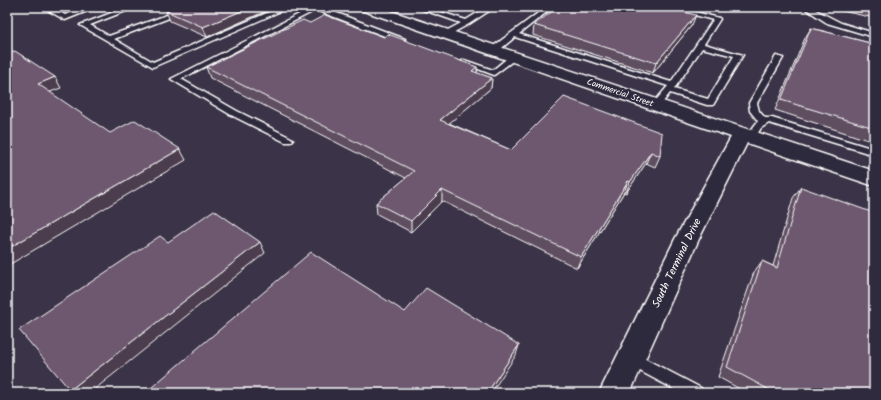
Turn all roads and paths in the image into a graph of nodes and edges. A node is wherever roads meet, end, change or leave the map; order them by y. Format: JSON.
{"nodes":[{"id":1,"x":45,"y":7,"type":"edge"},
{"id":2,"x":94,"y":7,"type":"edge"},
{"id":3,"x":133,"y":7,"type":"edge"},
{"id":4,"x":195,"y":7,"type":"edge"},
{"id":5,"x":287,"y":7,"type":"edge"},
{"id":6,"x":366,"y":7,"type":"edge"},
{"id":7,"x":418,"y":7,"type":"edge"},
{"id":8,"x":492,"y":7,"type":"edge"},
{"id":9,"x":550,"y":7,"type":"edge"},
{"id":10,"x":668,"y":7,"type":"edge"},
{"id":11,"x":806,"y":7,"type":"edge"},
{"id":12,"x":317,"y":8,"type":"edge"},
{"id":13,"x":388,"y":10,"type":"edge"},
{"id":14,"x":467,"y":23,"type":"junction"},
{"id":15,"x":447,"y":34,"type":"junction"},
{"id":16,"x":515,"y":34,"type":"junction"},
{"id":17,"x":874,"y":35,"type":"edge"},
{"id":18,"x":108,"y":39,"type":"junction"},
{"id":19,"x":412,"y":43,"type":"edge"},
{"id":20,"x":700,"y":45,"type":"junction"},
{"id":21,"x":494,"y":50,"type":"junction"},
{"id":22,"x":514,"y":57,"type":"junction"},
{"id":23,"x":778,"y":58,"type":"dead end"},
{"id":24,"x":457,"y":59,"type":"edge"},
{"id":25,"x":671,"y":88,"type":"junction"},
{"id":26,"x":656,"y":105,"type":"junction"},
{"id":27,"x":752,"y":130,"type":"junction"},
{"id":28,"x":288,"y":140,"type":"dead end"},
{"id":29,"x":874,"y":152,"type":"edge"},
{"id":30,"x":874,"y":178,"type":"edge"},
{"id":31,"x":630,"y":358,"type":"junction"},
{"id":32,"x":614,"y":393,"type":"edge"},
{"id":33,"x":696,"y":393,"type":"edge"}],
"edges":[{"from":1,"to":2,"type":"lane"},
{"from":3,"to":18,"type":"lane"},
{"from":4,"to":18,"type":"lane"},
{"from":5,"to":18,"type":"lane"},
{"from":6,"to":13,"type":"street","name":"Commercial Street"},
{"from":7,"to":14,"type":"lane"},
{"from":8,"to":14,"type":"lane"},
{"from":9,"to":16,"type":"lane"},
{"from":10,"to":20,"type":"lane"},
{"from":11,"to":17,"type":"lane"},
{"from":12,"to":19,"type":"lane"},
{"from":12,"to":28,"type":"lane"},
{"from":13,"to":15,"type":"street","name":"Commercial Street"},
{"from":14,"to":15,"type":"lane"},
{"from":15,"to":21,"type":"street","name":"Commercial Street"},
{"from":16,"to":21,"type":"lane"},
{"from":16,"to":25,"type":"lane"},
{"from":20,"to":25,"type":"lane"},
{"from":20,"to":25,"type":"lane"},
{"from":21,"to":22,"type":"street","name":"Commercial Street"},
{"from":22,"to":24,"type":"lane"},
{"from":22,"to":26,"type":"street","name":"Commercial Street"},
{"from":23,"to":27,"type":"lane"},
{"from":25,"to":26,"type":"lane"},
{"from":26,"to":27,"type":"street","name":"Commercial Street"},
{"from":27,"to":29,"type":"lane"},
{"from":27,"to":30,"type":"street","name":"Commercial Street"},
{"from":27,"to":31,"type":"street","name":"South Terminal Drive"},
{"from":31,"to":32,"type":"street","name":"South Terminal Drive"},
{"from":31,"to":33,"type":"lane"}]}
